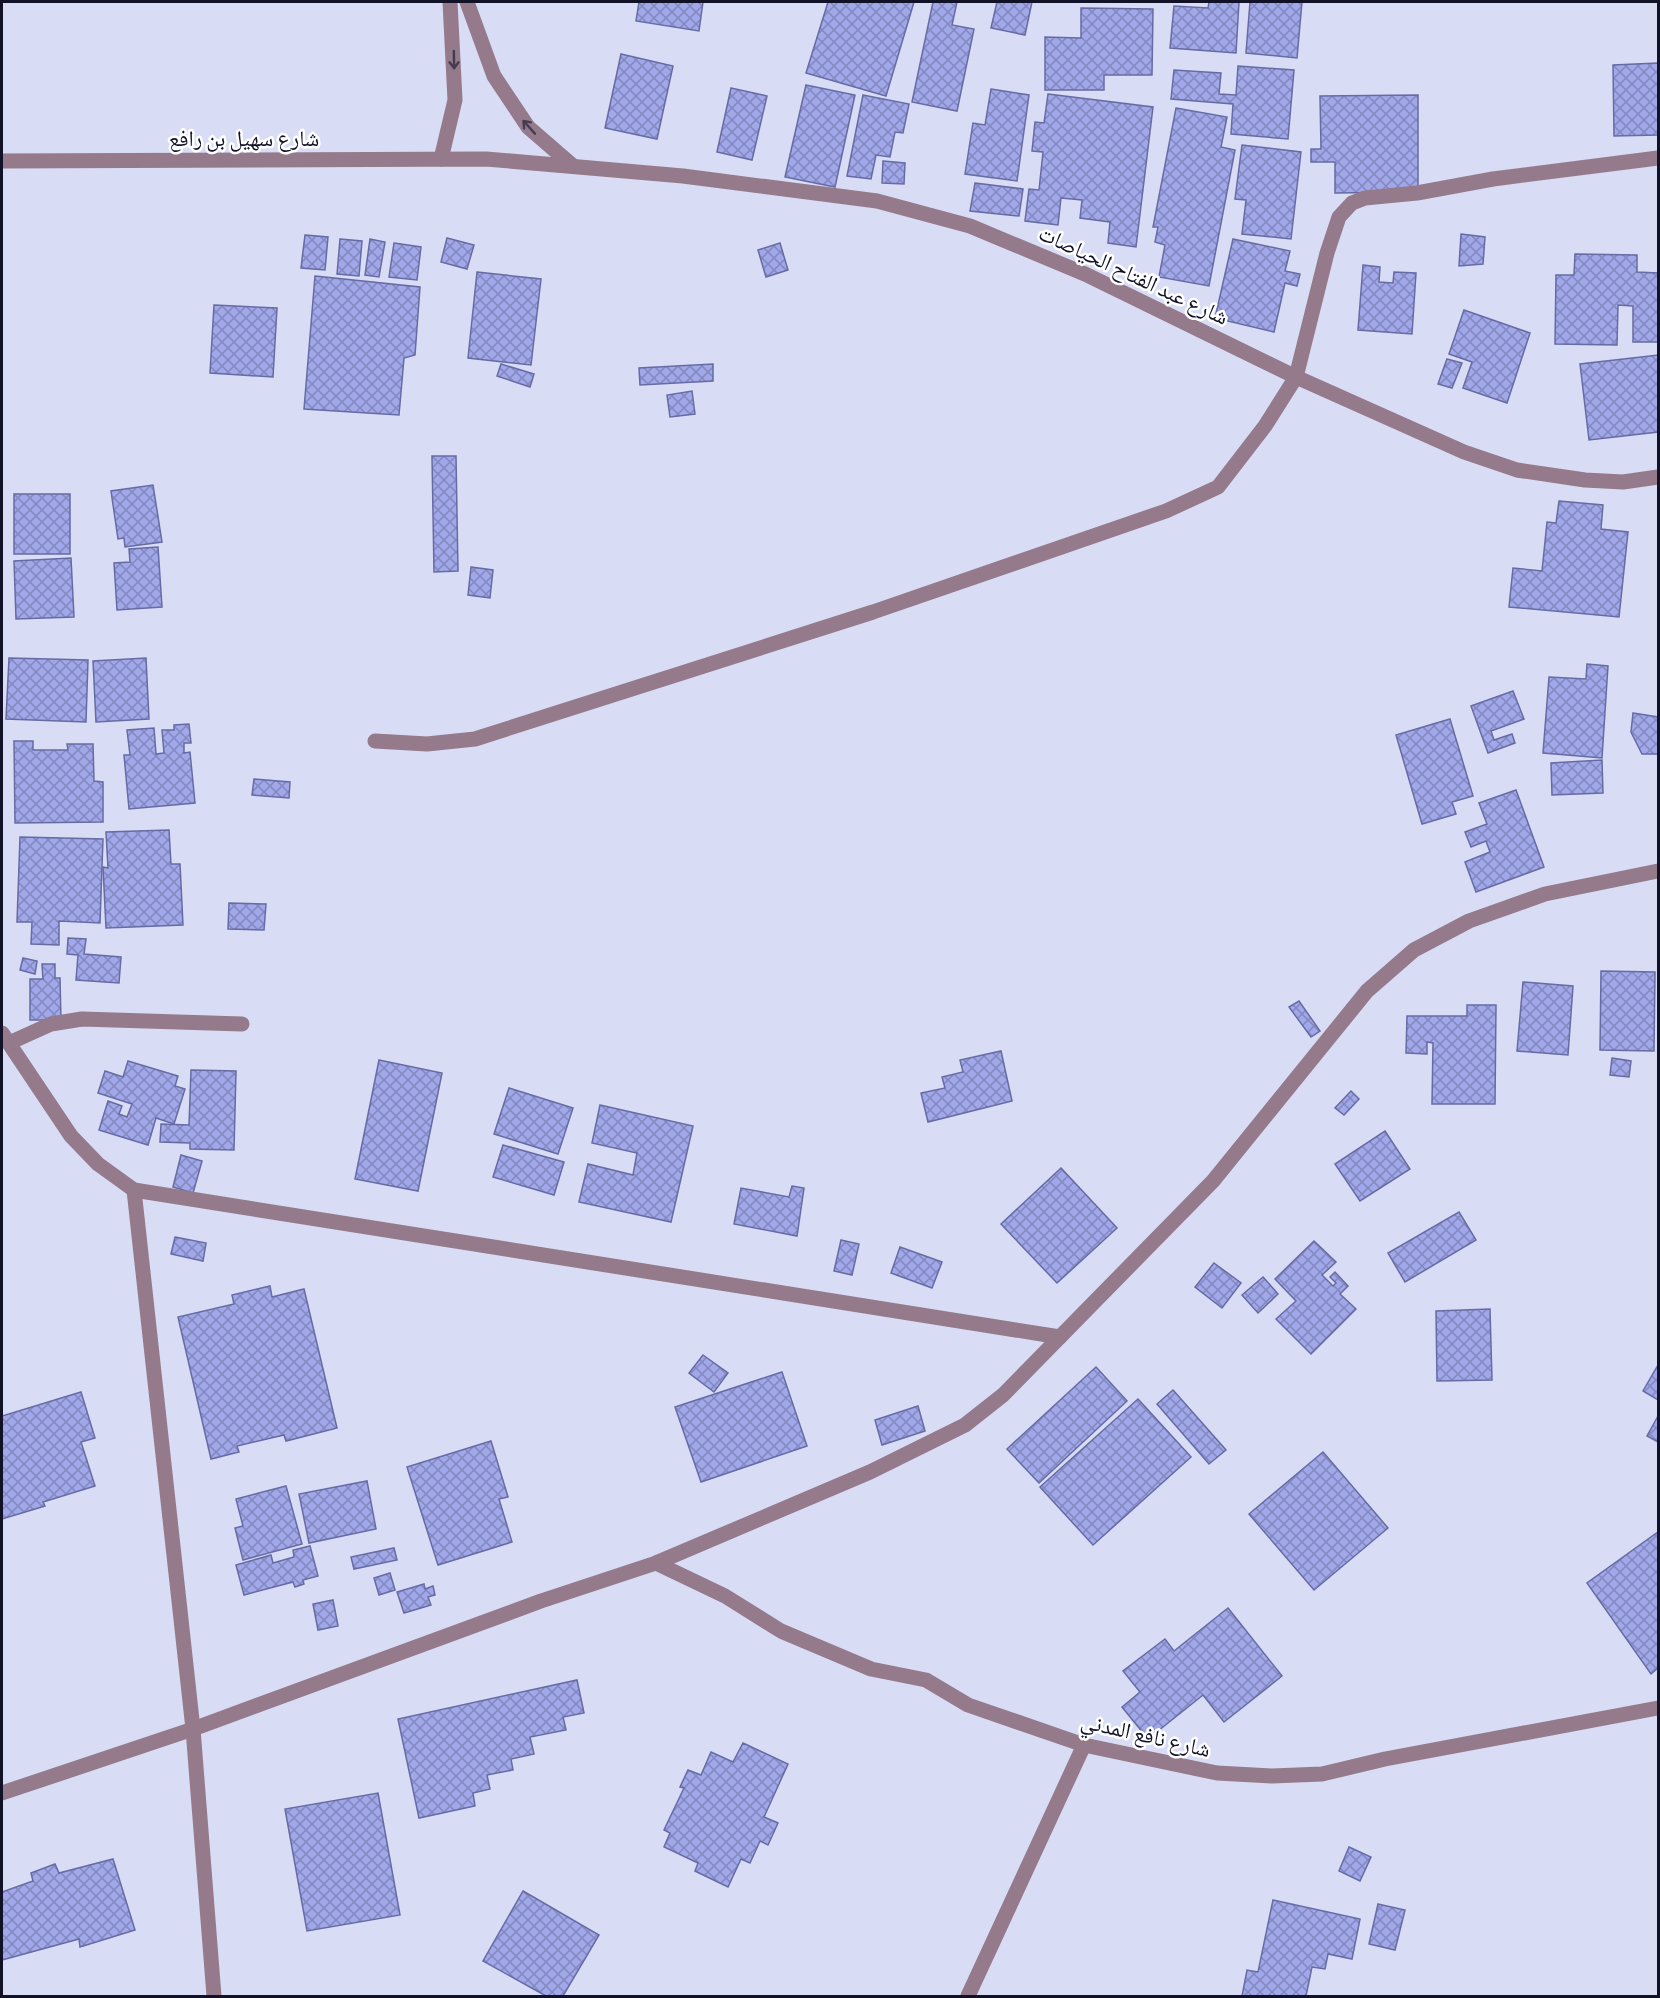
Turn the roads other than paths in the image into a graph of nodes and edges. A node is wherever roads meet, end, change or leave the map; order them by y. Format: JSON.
{"nodes":[{"id":1,"x":450,"y":2,"type":"edge"},
{"id":2,"x":467,"y":2,"type":"edge"},
{"id":3,"x":1659,"y":158,"type":"edge"},
{"id":4,"x":441,"y":159,"type":"junction"},
{"id":5,"x":486,"y":159,"type":"joint"},
{"id":6,"x":2,"y":161,"type":"edge"},
{"id":7,"x":573,"y":166,"type":"junction"},
{"id":8,"x":1296,"y":376,"type":"junction"},
{"id":9,"x":1659,"y":477,"type":"edge"},
{"id":10,"x":375,"y":741,"type":"dead end"},
{"id":11,"x":1659,"y":871,"type":"edge"},
{"id":12,"x":242,"y":1024,"type":"dead end"},
{"id":13,"x":5,"y":1038,"type":"edge"},
{"id":14,"x":134,"y":1190,"type":"junction"},
{"id":15,"x":1060,"y":1337,"type":"junction"},
{"id":16,"x":656,"y":1563,"type":"junction"},
{"id":17,"x":1659,"y":1708,"type":"edge"},
{"id":18,"x":193,"y":1729,"type":"junction"},
{"id":19,"x":1084,"y":1745,"type":"junction"},
{"id":20,"x":2,"y":1793,"type":"edge"},
{"id":21,"x":214,"y":1996,"type":"edge"},
{"id":22,"x":968,"y":1996,"type":"edge"}],
"edges":[{"from":1,"to":4,"type":"street","one_way":true},
{"from":7,"to":2,"type":"street","one_way":true},
{"from":3,"to":8,"type":"street"},
{"from":4,"to":5,"type":"street","name":"شارع سهيل بن رافع"},
{"from":4,"to":6,"type":"street","name":"شارع سهيل بن رافع"},
{"from":5,"to":7,"type":"street","name":"شارع عبد الفتاح الحياصات"},
{"from":7,"to":8,"type":"street","name":"شارع عبد الفتاح الحياصات"},
{"from":8,"to":9,"type":"street","name":"شارع عبد الفتاح الحياصات"},
{"from":8,"to":10,"type":"street"},
{"from":11,"to":15,"type":"street"},
{"from":12,"to":13,"type":"street"},
{"from":13,"to":14,"type":"street"},
{"from":14,"to":15,"type":"street"},
{"from":14,"to":18,"type":"street"},
{"from":15,"to":16,"type":"street"},
{"from":16,"to":18,"type":"street"},
{"from":16,"to":19,"type":"street","name":"شارع نافع المدني"},
{"from":17,"to":19,"type":"street","name":"شارع نافع المدني"},
{"from":18,"to":20,"type":"street"},
{"from":18,"to":21,"type":"street"},
{"from":19,"to":22,"type":"street"}]}
